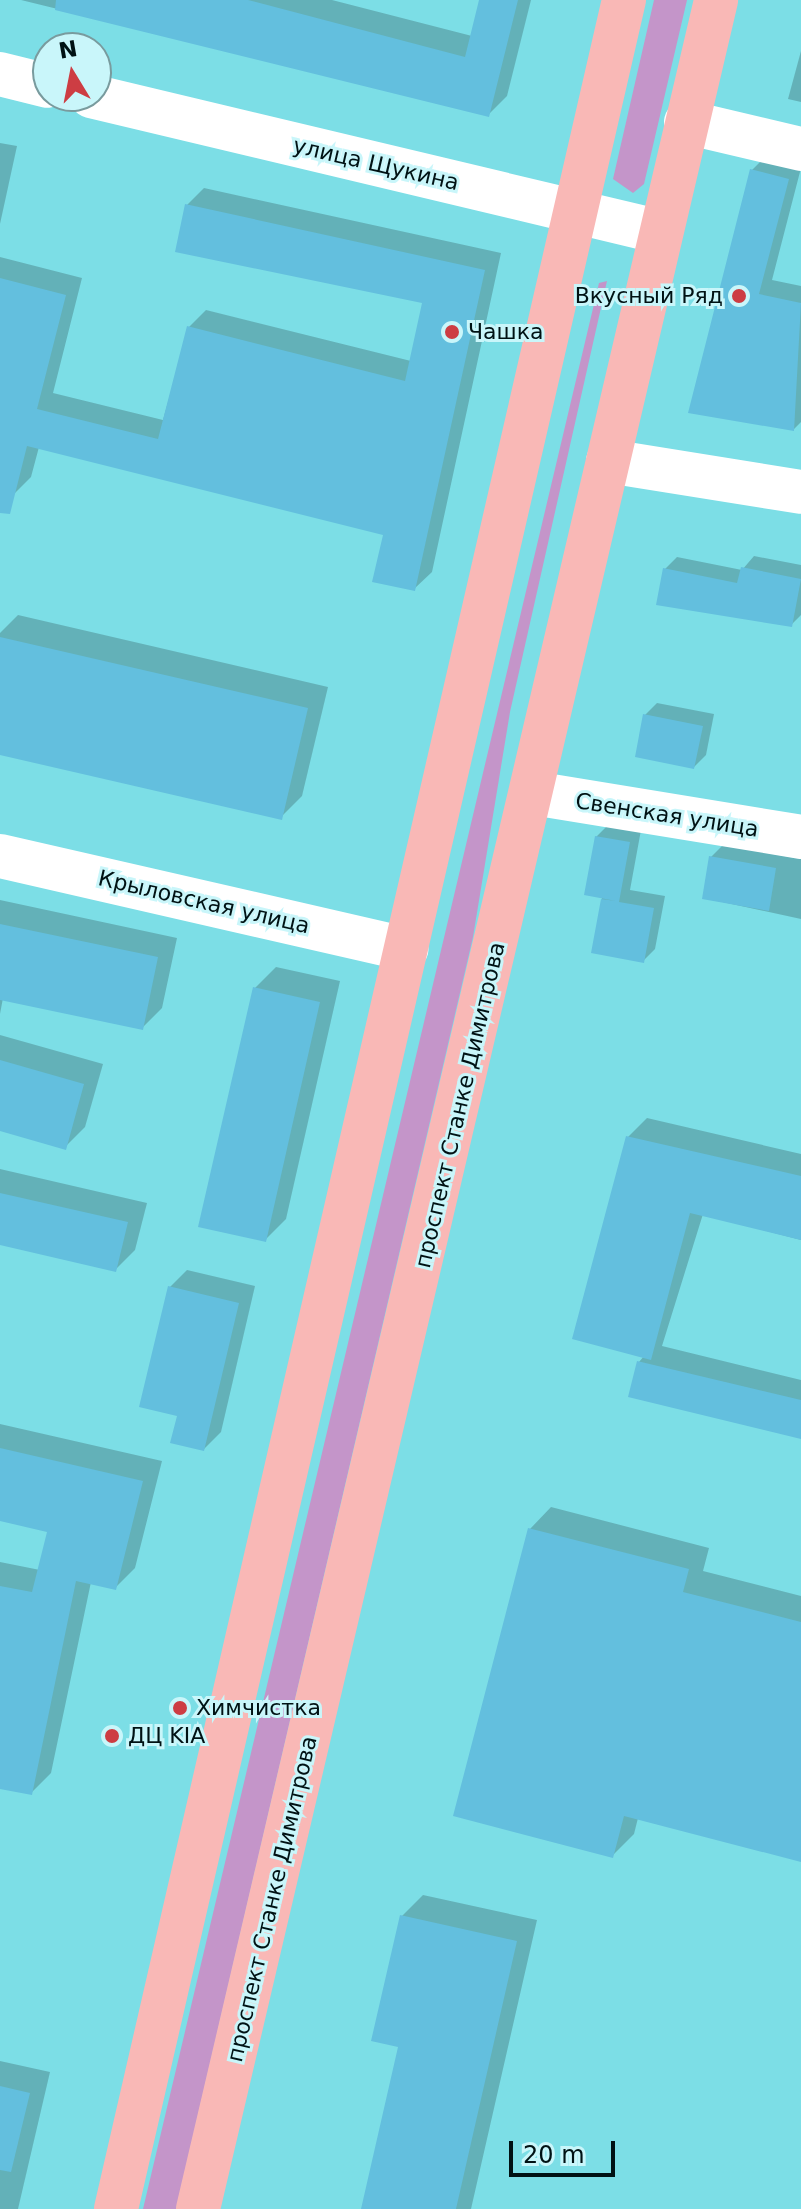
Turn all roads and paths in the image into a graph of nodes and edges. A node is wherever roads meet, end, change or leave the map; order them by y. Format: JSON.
{"nodes":[{"id":1,"x":624,"y":0,"type":"edge"},
{"id":2,"x":716,"y":0,"type":"edge"},
{"id":3,"x":0,"y":74,"type":"edge"},
{"id":4,"x":32,"y":82,"type":"edge"},
{"id":5,"x":112,"y":101,"type":"edge"},
{"id":6,"x":686,"y":122,"type":"junction"},
{"id":7,"x":801,"y":149,"type":"edge"},
{"id":8,"x":574,"y":211,"type":"junction"},
{"id":9,"x":661,"y":232,"type":"junction"},
{"id":10,"x":608,"y":461,"type":"junction"},
{"id":11,"x":801,"y":492,"type":"edge"},
{"id":12,"x":533,"y":793,"type":"junction"},
{"id":13,"x":801,"y":837,"type":"edge"},
{"id":14,"x":0,"y":856,"type":"edge"},
{"id":15,"x":407,"y":949,"type":"junction"},
{"id":16,"x":116,"y":2209,"type":"edge"},
{"id":17,"x":198,"y":2209,"type":"edge"}],
"edges":[{"from":1,"to":8,"type":"main road"},
{"from":2,"to":6,"type":"main road","name":"проспект Станке Димитрова"},
{"from":3,"to":4,"type":"street"},
{"from":5,"to":8,"type":"street","name":"улица Щукина"},
{"from":6,"to":7,"type":"street"},
{"from":6,"to":9,"type":"main road","name":"проспект Станке Димитрова"},
{"from":8,"to":9,"type":"street","name":"улица Щукина"},
{"from":8,"to":15,"type":"main road"},
{"from":9,"to":10,"type":"main road","name":"проспект Станке Димитрова"},
{"from":10,"to":11,"type":"street"},
{"from":10,"to":12,"type":"main road","name":"проспект Станке Димитрова"},
{"from":12,"to":13,"type":"street","name":"Свенская улица"},
{"from":12,"to":17,"type":"main road","name":"проспект Станке Димитрова"},
{"from":14,"to":15,"type":"street","name":"Крыловская улица"},
{"from":15,"to":16,"type":"main road"}]}
